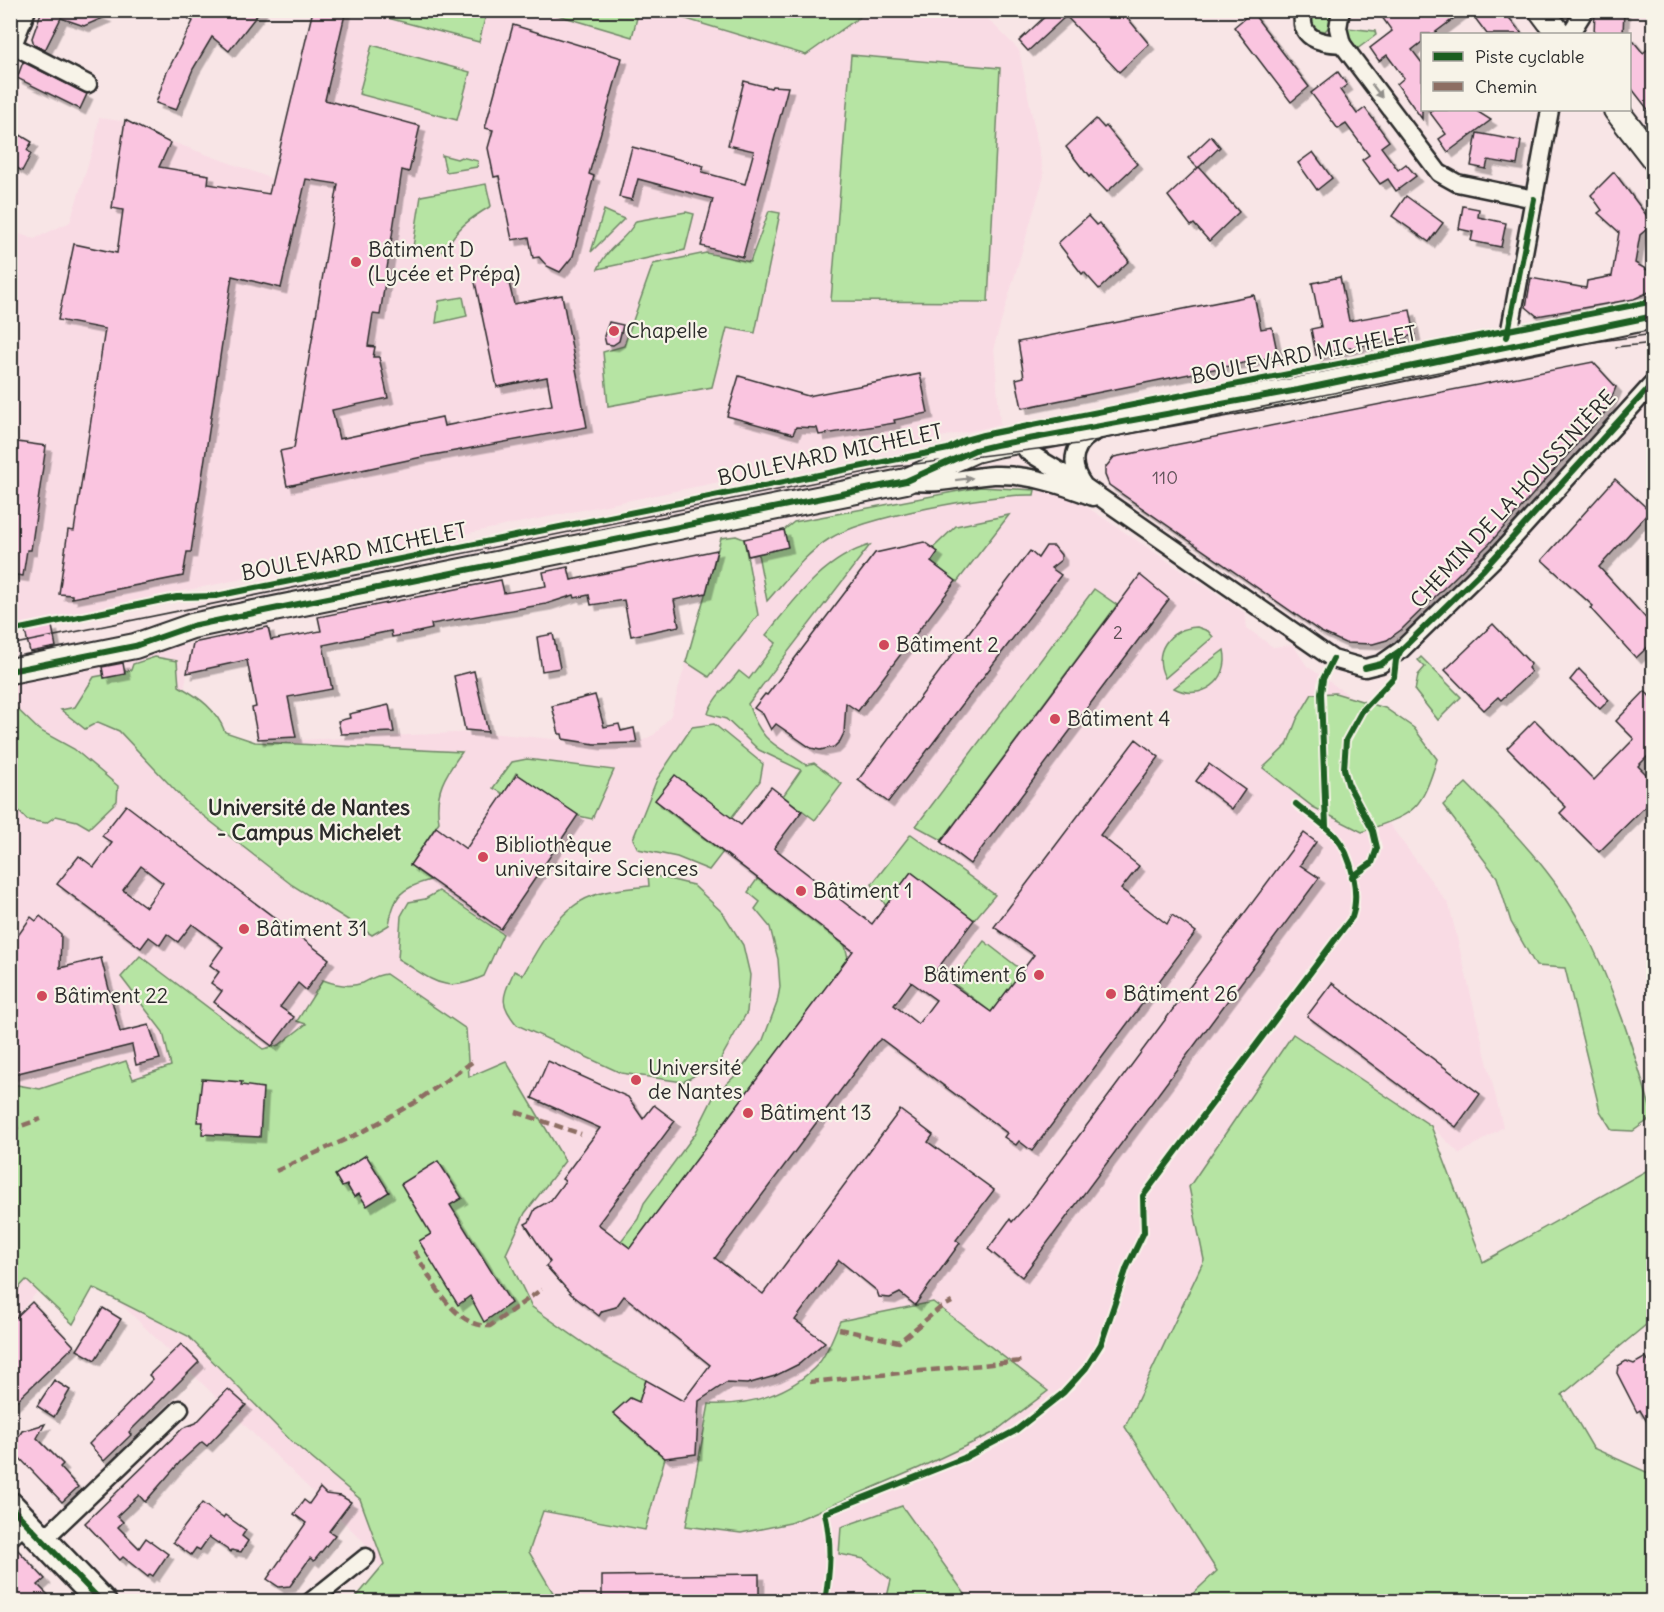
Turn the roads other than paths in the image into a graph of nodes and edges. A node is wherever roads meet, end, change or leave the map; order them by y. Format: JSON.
{"nodes":[{"id":1,"x":27,"y":10,"type":"edge"},
{"id":2,"x":1304,"y":10,"type":"edge"},
{"id":3,"x":1341,"y":10,"type":"edge"},
{"id":4,"x":1541,"y":10,"type":"edge"},
{"id":5,"x":1585,"y":10,"type":"edge"},
{"id":6,"x":1558,"y":33,"type":"edge"},
{"id":7,"x":1571,"y":33,"type":"edge"},
{"id":8,"x":1342,"y":44,"type":"junction"},
{"id":9,"x":12,"y":45,"type":"edge"},
{"id":10,"x":88,"y":84,"type":"dead end"},
{"id":11,"x":1550,"y":111,"type":"edge"},
{"id":12,"x":1617,"y":111,"type":"edge"},
{"id":13,"x":1653,"y":159,"type":"edge"},
{"id":14,"x":1534,"y":199,"type":"junction"},
{"id":15,"x":1653,"y":316,"type":"edge"},
{"id":16,"x":1507,"y":346,"type":"junction"},
{"id":17,"x":1653,"y":382,"type":"edge"},
{"id":18,"x":1112,"y":425,"type":"junction"},
{"id":19,"x":1019,"y":440,"type":"junction"},
{"id":20,"x":906,"y":481,"type":"junction"},
{"id":21,"x":1084,"y":486,"type":"junction"},
{"id":22,"x":1102,"y":501,"type":"junction"},
{"id":23,"x":10,"y":671,"type":"edge"},
{"id":24,"x":180,"y":1409,"type":"dead end"},
{"id":25,"x":23,"y":1527,"type":"edge"},
{"id":26,"x":366,"y":1557,"type":"dead end"},
{"id":27,"x":102,"y":1602,"type":"edge"},
{"id":28,"x":310,"y":1602,"type":"edge"}],
"edges":[{"from":1,"to":9,"type":"street"},
{"from":2,"to":8,"type":"street"},
{"from":3,"to":8,"type":"street"},
{"from":4,"to":6,"type":"street"},
{"from":5,"to":7,"type":"street"},
{"from":8,"to":14,"type":"street","one_way":true},
{"from":9,"to":10,"type":"street"},
{"from":11,"to":14,"type":"street"},
{"from":12,"to":13,"type":"street"},
{"from":14,"to":16,"type":"street"},
{"from":15,"to":16,"type":"street","name":"BOULEVARD MICHELET"},
{"from":16,"to":18,"type":"street","name":"BOULEVARD MICHELET"},
{"from":17,"to":22,"type":"street","name":"CHEMIN DE LA HOUSSINIÈRE"},
{"from":18,"to":19,"type":"street","name":"BOULEVARD MICHELET"},
{"from":18,"to":21,"type":"street"},
{"from":19,"to":20,"type":"street","name":"BOULEVARD MICHELET"},
{"from":19,"to":21,"type":"street","name":"CHEMIN DE LA HOUSSINIÈRE"},
{"from":20,"to":22,"type":"street","name":"CHEMIN DE LA HOUSSINIÈRE","one_way":true},
{"from":20,"to":23,"type":"street","name":"BOULEVARD MICHELET"},
{"from":21,"to":22,"type":"street","name":"CHEMIN DE LA HOUSSINIÈRE"},
{"from":24,"to":25,"type":"street"},
{"from":25,"to":27,"type":"main road"},
{"from":26,"to":28,"type":"street"}]}
